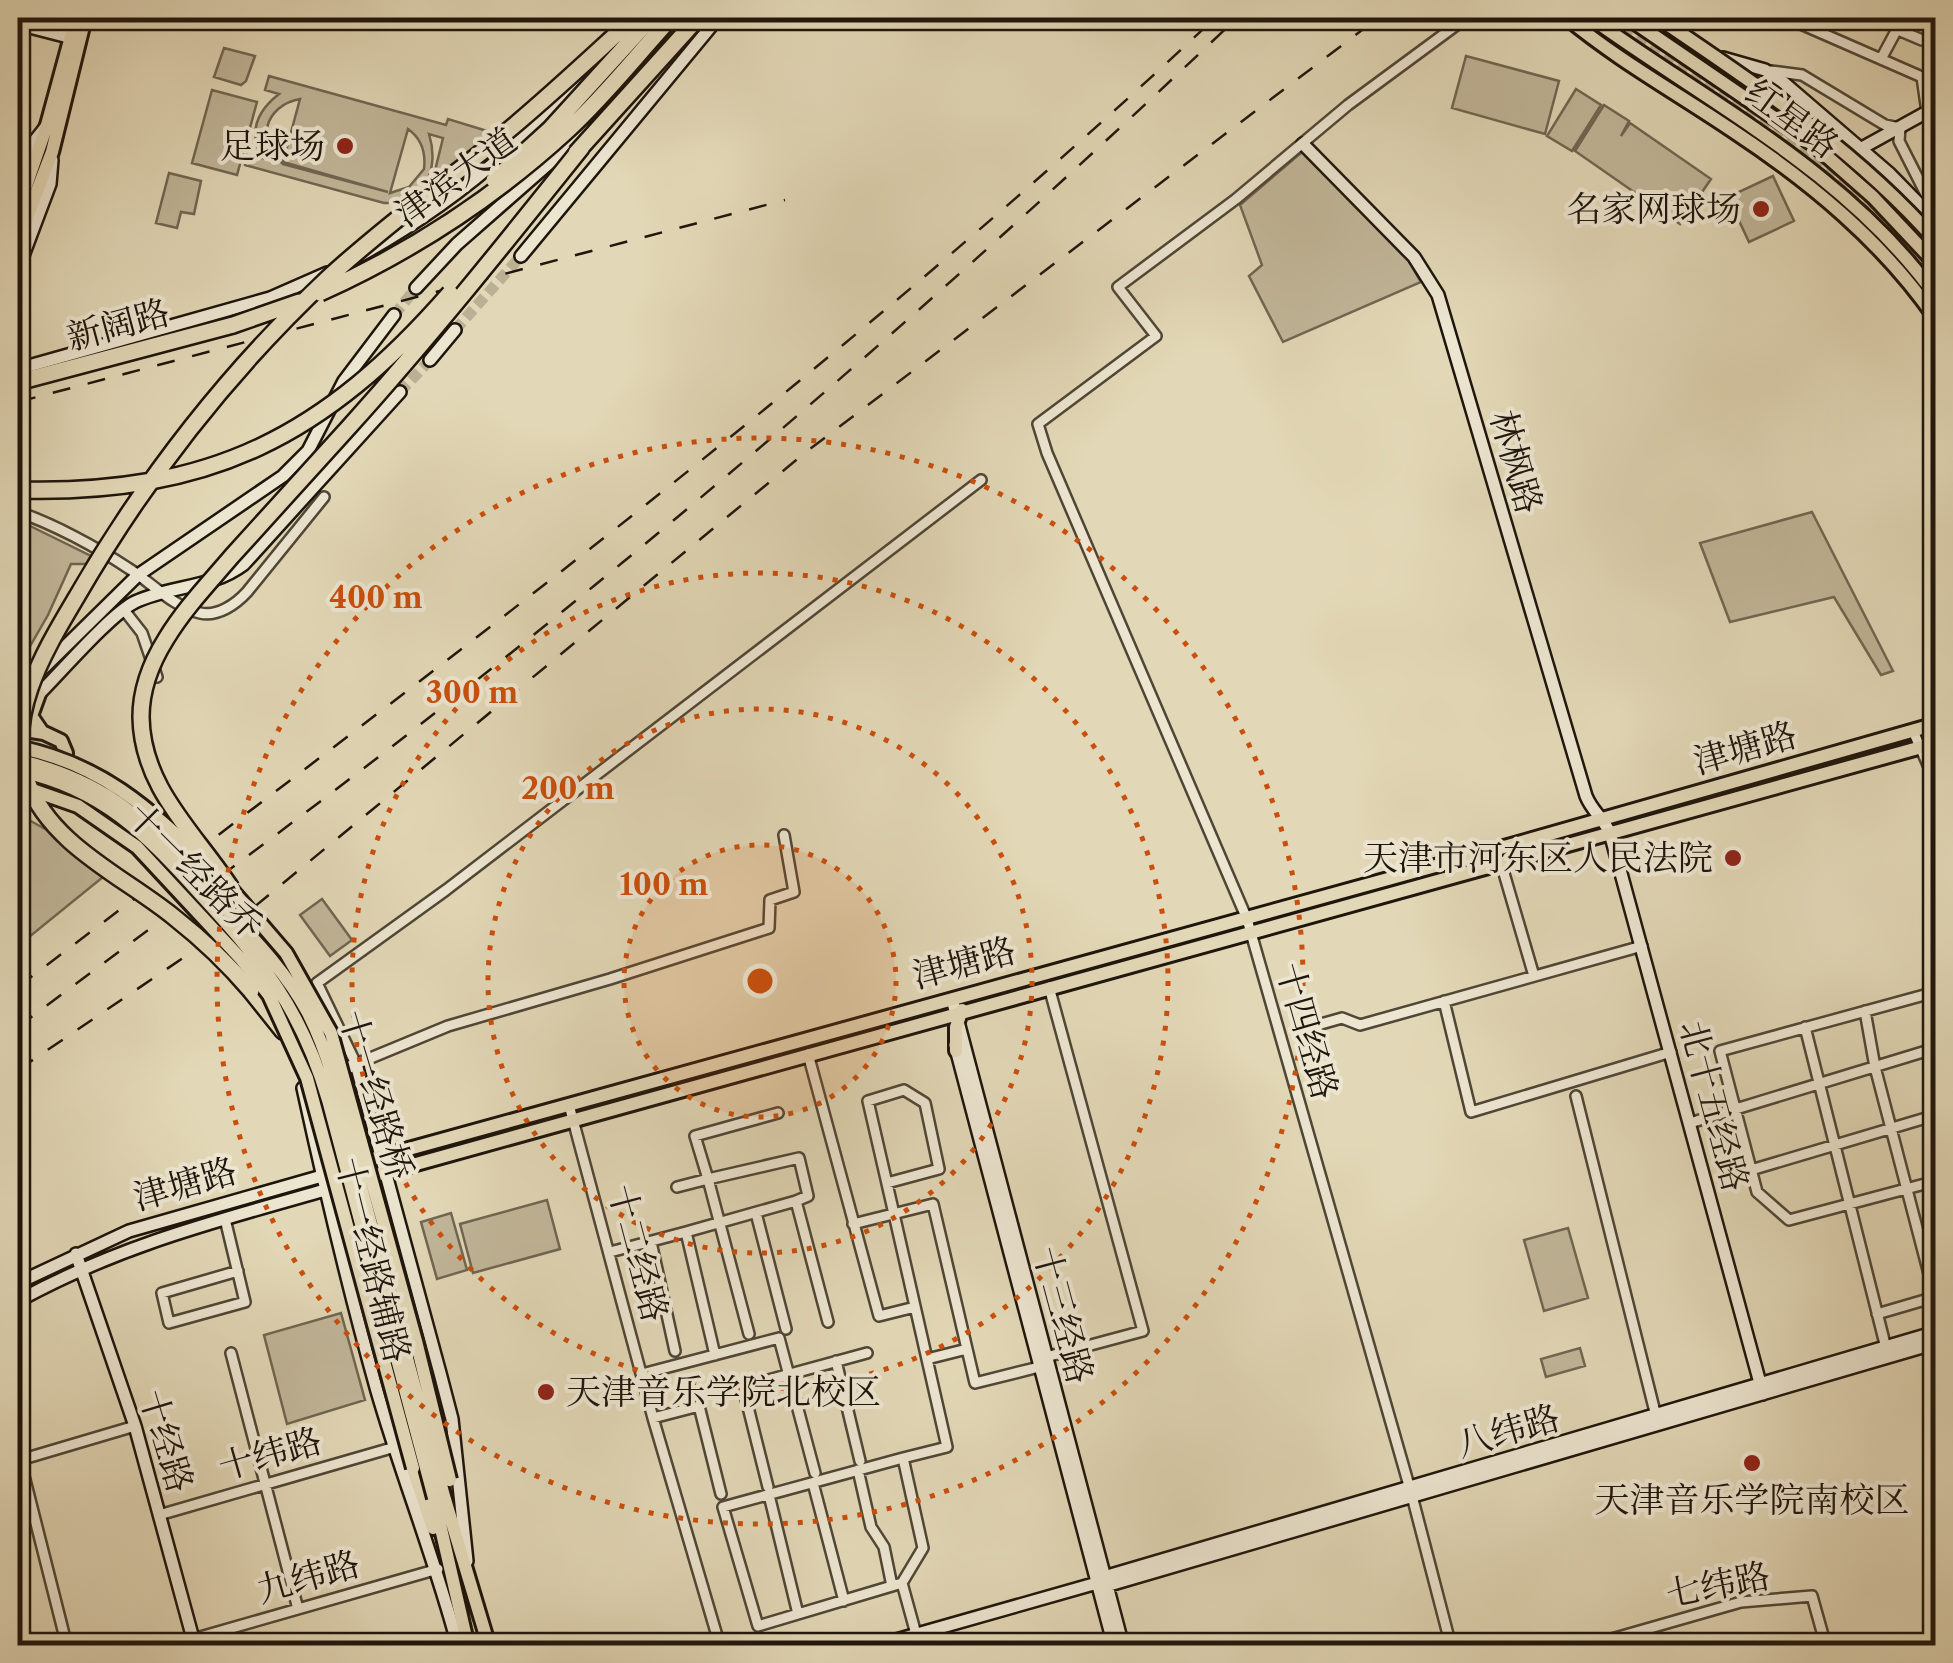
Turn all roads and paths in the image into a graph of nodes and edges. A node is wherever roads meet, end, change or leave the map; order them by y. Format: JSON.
{"nodes":[{"id":1,"x":76,"y":18,"type":"edge"},
{"id":2,"x":85,"y":18,"type":"edge"},
{"id":3,"x":627,"y":18,"type":"edge"},
{"id":4,"x":651,"y":18,"type":"edge"},
{"id":5,"x":671,"y":18,"type":"edge"},
{"id":6,"x":689,"y":18,"type":"edge"},
{"id":7,"x":698,"y":18,"type":"edge"},
{"id":8,"x":718,"y":18,"type":"edge"},
{"id":9,"x":1466,"y":18,"type":"edge"},
{"id":10,"x":1567,"y":18,"type":"edge"},
{"id":11,"x":1592,"y":18,"type":"edge"},
{"id":12,"x":1628,"y":18,"type":"edge"},
{"id":13,"x":1658,"y":18,"type":"edge"},
{"id":14,"x":1787,"y":18,"type":"edge"},
{"id":15,"x":1903,"y":18,"type":"edge"},
{"id":16,"x":18,"y":24,"type":"edge"},
{"id":17,"x":1896,"y":29,"type":"junction"},
{"id":18,"x":76,"y":39,"type":"junction"},
{"id":19,"x":670,"y":39,"type":"junction"},
{"id":20,"x":1936,"y":41,"type":"edge"},
{"id":21,"x":692,"y":48,"type":"junction"},
{"id":22,"x":1723,"y":58,"type":"dead end"},
{"id":23,"x":1881,"y":59,"type":"junction"},
{"id":24,"x":1765,"y":70,"type":"junction"},
{"id":25,"x":1931,"y":109,"type":"edge"},
{"id":26,"x":48,"y":124,"type":"junction"},
{"id":27,"x":1900,"y":128,"type":"junction"},
{"id":28,"x":1303,"y":144,"type":"junction"},
{"id":29,"x":576,"y":146,"type":"junction"},
{"id":30,"x":1860,"y":149,"type":"junction"},
{"id":31,"x":52,"y":152,"type":"junction"},
{"id":32,"x":18,"y":162,"type":"edge"},
{"id":33,"x":18,"y":187,"type":"edge"},
{"id":34,"x":18,"y":209,"type":"edge"},
{"id":35,"x":457,"y":216,"type":"junction"},
{"id":36,"x":1936,"y":218,"type":"edge"},
{"id":37,"x":18,"y":241,"type":"edge"},
{"id":38,"x":1936,"y":241,"type":"edge"},
{"id":39,"x":521,"y":256,"type":"tunnel mouth"},
{"id":40,"x":1936,"y":264,"type":"edge"},
{"id":41,"x":18,"y":270,"type":"edge"},
{"id":42,"x":416,"y":288,"type":"tunnel mouth"},
{"id":43,"x":1936,"y":296,"type":"edge"},
{"id":44,"x":394,"y":315,"type":"tunnel mouth"},
{"id":45,"x":1936,"y":319,"type":"edge"},
{"id":46,"x":233,"y":325,"type":"joint"},
{"id":47,"x":455,"y":330,"type":"tunnel mouth"},
{"id":48,"x":430,"y":360,"type":"tunnel mouth"},
{"id":49,"x":18,"y":369,"type":"edge"},
{"id":50,"x":18,"y":382,"type":"edge"},
{"id":51,"x":400,"y":392,"type":"tunnel mouth"},
{"id":52,"x":981,"y":480,"type":"dead end"},
{"id":53,"x":18,"y":490,"type":"edge"},
{"id":54,"x":324,"y":497,"type":"dead end"},
{"id":55,"x":18,"y":512,"type":"edge"},
{"id":56,"x":138,"y":575,"type":"junction"},
{"id":57,"x":162,"y":592,"type":"junction"},
{"id":58,"x":124,"y":610,"type":"junction"},
{"id":59,"x":158,"y":677,"type":"dead end"},
{"id":60,"x":18,"y":693,"type":"edge"},
{"id":61,"x":39,"y":694,"type":"joint"},
{"id":62,"x":1936,"y":724,"type":"edge"},
{"id":63,"x":18,"y":729,"type":"edge"},
{"id":64,"x":1913,"y":731,"type":"junction"},
{"id":65,"x":44,"y":734,"type":"junction"},
{"id":66,"x":1936,"y":743,"type":"edge"},
{"id":67,"x":18,"y":748,"type":"edge"},
{"id":68,"x":1920,"y":748,"type":"junction"},
{"id":69,"x":18,"y":760,"type":"edge"},
{"id":70,"x":18,"y":771,"type":"edge"},
{"id":71,"x":1936,"y":783,"type":"edge"},
{"id":72,"x":18,"y":785,"type":"edge"},
{"id":73,"x":18,"y":800,"type":"edge"},
{"id":74,"x":1604,"y":819,"type":"junction"},
{"id":75,"x":1610,"y":833,"type":"junction"},
{"id":76,"x":784,"y":835,"type":"dead end"},
{"id":77,"x":1502,"y":862,"type":"junction"},
{"id":78,"x":232,"y":888,"type":"junction"},
{"id":79,"x":1249,"y":925,"type":"junction"},
{"id":80,"x":1642,"y":946,"type":"junction"},
{"id":81,"x":1534,"y":976,"type":"junction"},
{"id":82,"x":1049,"y":987,"type":"junction"},
{"id":83,"x":984,"y":997,"type":"junction"},
{"id":84,"x":1444,"y":1002,"type":"junction"},
{"id":85,"x":953,"y":1010,"type":"junction"},
{"id":86,"x":1866,"y":1011,"type":"junction"},
{"id":87,"x":1936,"y":1024,"type":"edge"},
{"id":88,"x":1314,"y":1026,"type":"dead end"},
{"id":89,"x":1805,"y":1028,"type":"junction"},
{"id":90,"x":294,"y":1044,"type":"junction"},
{"id":91,"x":1936,"y":1048,"type":"edge"},
{"id":92,"x":960,"y":1049,"type":"junction"},
{"id":93,"x":1670,"y":1052,"type":"junction"},
{"id":94,"x":808,"y":1054,"type":"junction"},
{"id":95,"x":356,"y":1064,"type":"junction"},
{"id":96,"x":1875,"y":1066,"type":"junction"},
{"id":97,"x":1819,"y":1084,"type":"junction"},
{"id":98,"x":1576,"y":1096,"type":"dead end"},
{"id":99,"x":569,"y":1104,"type":"junction"},
{"id":100,"x":1736,"y":1111,"type":"junction"},
{"id":101,"x":778,"y":1113,"type":"dead end"},
{"id":102,"x":1936,"y":1116,"type":"edge"},
{"id":103,"x":573,"y":1121,"type":"junction"},
{"id":104,"x":1690,"y":1123,"type":"junction"},
{"id":105,"x":1890,"y":1128,"type":"junction"},
{"id":106,"x":1834,"y":1143,"type":"junction"},
{"id":107,"x":380,"y":1156,"type":"junction"},
{"id":108,"x":1751,"y":1170,"type":"junction"},
{"id":109,"x":384,"y":1172,"type":"junction"},
{"id":110,"x":708,"y":1179,"type":"junction"},
{"id":111,"x":1936,"y":1182,"type":"edge"},
{"id":112,"x":324,"y":1183,"type":"junction"},
{"id":113,"x":887,"y":1184,"type":"junction"},
{"id":114,"x":676,"y":1187,"type":"dead end"},
{"id":115,"x":1905,"y":1190,"type":"junction"},
{"id":116,"x":796,"y":1201,"type":"junction"},
{"id":117,"x":1848,"y":1204,"type":"junction"},
{"id":118,"x":756,"y":1213,"type":"junction"},
{"id":119,"x":894,"y":1214,"type":"junction"},
{"id":120,"x":225,"y":1219,"type":"junction"},
{"id":121,"x":721,"y":1222,"type":"junction"},
{"id":122,"x":853,"y":1224,"type":"junction"},
{"id":123,"x":686,"y":1232,"type":"junction"},
{"id":124,"x":651,"y":1242,"type":"junction"},
{"id":125,"x":610,"y":1252,"type":"junction"},
{"id":126,"x":76,"y":1254,"type":"junction"},
{"id":127,"x":81,"y":1268,"type":"junction"},
{"id":128,"x":238,"y":1271,"type":"junction"},
{"id":129,"x":18,"y":1283,"type":"edge"},
{"id":130,"x":18,"y":1301,"type":"edge"},
{"id":131,"x":915,"y":1307,"type":"junction"},
{"id":132,"x":1877,"y":1314,"type":"junction"},
{"id":133,"x":828,"y":1322,"type":"dead end"},
{"id":134,"x":786,"y":1329,"type":"dead end"},
{"id":135,"x":1936,"y":1332,"type":"edge"},
{"id":136,"x":749,"y":1334,"type":"dead end"},
{"id":137,"x":1936,"y":1343,"type":"edge"},
{"id":138,"x":1886,"y":1348,"type":"junction"},
{"id":139,"x":967,"y":1349,"type":"junction"},
{"id":140,"x":231,"y":1352,"type":"dead end"},
{"id":141,"x":675,"y":1352,"type":"dead end"},
{"id":142,"x":866,"y":1353,"type":"dead end"},
{"id":143,"x":715,"y":1355,"type":"junction"},
{"id":144,"x":927,"y":1358,"type":"junction"},
{"id":145,"x":836,"y":1361,"type":"junction"},
{"id":146,"x":1042,"y":1362,"type":"junction"},
{"id":147,"x":642,"y":1374,"type":"junction"},
{"id":148,"x":788,"y":1374,"type":"junction"},
{"id":149,"x":1762,"y":1390,"type":"junction"},
{"id":150,"x":1656,"y":1416,"type":"junction"},
{"id":151,"x":653,"y":1418,"type":"junction"},
{"id":152,"x":135,"y":1426,"type":"junction"},
{"id":153,"x":396,"y":1447,"type":"junction"},
{"id":154,"x":902,"y":1458,"type":"junction"},
{"id":155,"x":859,"y":1466,"type":"junction"},
{"id":156,"x":814,"y":1478,"type":"junction"},
{"id":157,"x":265,"y":1485,"type":"junction"},
{"id":158,"x":768,"y":1491,"type":"junction"},
{"id":159,"x":1411,"y":1493,"type":"junction"},
{"id":160,"x":721,"y":1494,"type":"dead end"},
{"id":161,"x":439,"y":1497,"type":"junction"},
{"id":162,"x":159,"y":1515,"type":"junction"},
{"id":163,"x":34,"y":1517,"type":"junction"},
{"id":164,"x":18,"y":1522,"type":"edge"},
{"id":165,"x":1090,"y":1558,"type":"junction"},
{"id":166,"x":467,"y":1565,"type":"junction"},
{"id":167,"x":438,"y":1569,"type":"junction"},
{"id":168,"x":1101,"y":1584,"type":"junction"},
{"id":169,"x":897,"y":1585,"type":"junction"},
{"id":170,"x":1076,"y":1589,"type":"junction"},
{"id":171,"x":455,"y":1596,"type":"junction"},
{"id":172,"x":844,"y":1601,"type":"junction"},
{"id":173,"x":298,"y":1609,"type":"junction"},
{"id":174,"x":798,"y":1614,"type":"junction"},
{"id":175,"x":909,"y":1639,"type":"edge"},
{"id":176,"x":194,"y":1642,"type":"edge"},
{"id":177,"x":67,"y":1646,"type":"edge"},
{"id":178,"x":458,"y":1646,"type":"edge"},
{"id":179,"x":468,"y":1646,"type":"edge"},
{"id":180,"x":489,"y":1646,"type":"edge"},
{"id":181,"x":720,"y":1646,"type":"edge"},
{"id":182,"x":875,"y":1646,"type":"edge"},
{"id":183,"x":1114,"y":1646,"type":"edge"},
{"id":184,"x":1123,"y":1646,"type":"edge"},
{"id":185,"x":1451,"y":1646,"type":"edge"},
{"id":186,"x":1587,"y":1646,"type":"edge"},
{"id":187,"x":1826,"y":1646,"type":"edge"}],
"edges":[{"from":1,"to":18,"type":"main road"},
{"from":2,"to":18,"type":"main road"},
{"from":3,"to":19,"type":"street"},
{"from":3,"to":49,"type":"main road"},
{"from":3,"to":90,"type":"highway","bridge":true},
{"from":4,"to":35,"type":"highway","bridge":true},
{"from":5,"to":35,"type":"highway","name":"津滨大道","bridge":true},
{"from":6,"to":19,"type":"main road"},
{"from":7,"to":29,"type":"highway","name":"津滨大道","bridge":true},
{"from":8,"to":21,"type":"main road"},
{"from":9,"to":28,"type":"street"},
{"from":10,"to":45,"type":"main road"},
{"from":11,"to":43,"type":"main road","name":"红星路"},
{"from":12,"to":40,"type":"main road","name":"红星路","bridge":true},
{"from":13,"to":38,"type":"main road","bridge":true},
{"from":14,"to":23,"type":"street"},
{"from":15,"to":17,"type":"street"},
{"from":16,"to":18,"type":"main road"},
{"from":17,"to":20,"type":"street"},
{"from":17,"to":23,"type":"street"},
{"from":18,"to":26,"type":"main road"},
{"from":18,"to":31,"type":"main road"},
{"from":19,"to":21,"type":"street"},
{"from":19,"to":29,"type":"main road"},
{"from":21,"to":39,"type":"main road"},
{"from":22,"to":24,"type":"main road"},
{"from":23,"to":25,"type":"street"},
{"from":24,"to":27,"type":"street"},
{"from":24,"to":30,"type":"main road"},
{"from":25,"to":27,"type":"main road"},
{"from":26,"to":32,"type":"main road"},
{"from":26,"to":33,"type":"main road"},
{"from":26,"to":34,"type":"main road"},
{"from":27,"to":30,"type":"main road"},
{"from":27,"to":36,"type":"street"},
{"from":28,"to":74,"type":"main road","name":"林枫路"},
{"from":28,"to":79,"type":"street","name":"十四经路"},
{"from":29,"to":42,"type":"main road","name":"津滨大道"},
{"from":29,"to":53,"type":"highway","bridge":true},
{"from":29,"to":78,"type":"highway","bridge":true},
{"from":30,"to":36,"type":"main road"},
{"from":31,"to":37,"type":"main road"},
{"from":31,"to":41,"type":"main road"},
{"from":35,"to":46,"type":"highway","name":"津滨大道","bridge":true},
{"from":44,"to":56,"type":"main road"},
{"from":46,"to":50,"type":"highway","name":"新阔路"},
{"from":47,"to":48,"type":"main road"},
{"from":51,"to":57,"type":"main road"},
{"from":52,"to":95,"type":"street"},
{"from":54,"to":57,"type":"street"},
{"from":55,"to":56,"type":"street"},
{"from":56,"to":57,"type":"street"},
{"from":56,"to":60,"type":"main road"},
{"from":57,"to":58,"type":"main road"},
{"from":58,"to":59,"type":"street"},
{"from":58,"to":61,"type":"main road"},
{"from":61,"to":65,"type":"main road"},
{"from":62,"to":64,"type":"main road","name":"津塘路"},
{"from":63,"to":65,"type":"main road"},
{"from":64,"to":68,"type":"street"},
{"from":64,"to":74,"type":"main road","name":"津塘路"},
{"from":65,"to":73,"type":"main road"},
{"from":66,"to":68,"type":"main road","name":"津塘路"},
{"from":67,"to":78,"type":"main road","name":"十一经路桥","bridge":true},
{"from":68,"to":71,"type":"street"},
{"from":68,"to":75,"type":"main road","name":"津塘路"},
{"from":69,"to":161,"type":"main road","name":"十一经路桥","bridge":true},
{"from":70,"to":161,"type":"main road","name":"十一经路桥","bridge":true},
{"from":72,"to":90,"type":"main road","name":"十一经路乔","bridge":true},
{"from":74,"to":75,"type":"main road","name":"林枫路"},
{"from":74,"to":79,"type":"main road","name":"津塘路"},
{"from":75,"to":77,"type":"main road","name":"津塘路"},
{"from":75,"to":80,"type":"main road","name":"北十五经路"},
{"from":76,"to":95,"type":"street"},
{"from":77,"to":79,"type":"main road","name":"津塘路"},
{"from":77,"to":81,"type":"street"},
{"from":78,"to":166,"type":"main road","name":"十一经路桥","bridge":true},
{"from":79,"to":82,"type":"main road","name":"津塘路"},
{"from":79,"to":83,"type":"main road","name":"津塘路"},
{"from":79,"to":159,"type":"street","name":"十四经路"},
{"from":80,"to":81,"type":"street"},
{"from":80,"to":93,"type":"main road","name":"北十五经路"},
{"from":81,"to":84,"type":"street"},
{"from":82,"to":83,"type":"main road","name":"津塘路"},
{"from":82,"to":146,"type":"street"},
{"from":83,"to":85,"type":"main road","name":"津塘路"},
{"from":83,"to":92,"type":"main road"},
{"from":84,"to":88,"type":"street"},
{"from":84,"to":93,"type":"street"},
{"from":85,"to":92,"type":"main road"},
{"from":85,"to":94,"type":"main road","name":"津塘路"},
{"from":85,"to":99,"type":"main road","name":"津塘路"},
{"from":86,"to":87,"type":"street"},
{"from":86,"to":89,"type":"street"},
{"from":86,"to":96,"type":"street"},
{"from":89,"to":97,"type":"street"},
{"from":89,"to":100,"type":"street"},
{"from":90,"to":171,"type":"main road","name":"十一经路乔","bridge":true},
{"from":91,"to":96,"type":"street"},
{"from":92,"to":146,"type":"main road","name":"十三经路"},
{"from":93,"to":104,"type":"main road","name":"北十五经路"},
{"from":94,"to":103,"type":"main road","name":"津塘路"},
{"from":94,"to":122,"type":"street"},
{"from":95,"to":107,"type":"main road","name":"十一经路辅路"},
{"from":95,"to":112,"type":"main road","name":"十一经路辅路"},
{"from":96,"to":97,"type":"street"},
{"from":96,"to":105,"type":"street"},
{"from":97,"to":100,"type":"street"},
{"from":97,"to":106,"type":"street"},
{"from":98,"to":150,"type":"street"},
{"from":99,"to":103,"type":"street","name":"十二经路"},
{"from":99,"to":107,"type":"main road","name":"津塘路"},
{"from":100,"to":104,"type":"street"},
{"from":100,"to":108,"type":"street"},
{"from":101,"to":110,"type":"street"},
{"from":102,"to":105,"type":"street"},
{"from":103,"to":109,"type":"main road","name":"津塘路"},
{"from":103,"to":125,"type":"street","name":"十二经路"},
{"from":104,"to":149,"type":"main road","name":"北十五经路"},
{"from":105,"to":106,"type":"street"},
{"from":105,"to":115,"type":"street"},
{"from":106,"to":108,"type":"street"},
{"from":106,"to":117,"type":"street"},
{"from":107,"to":109,"type":"main road","name":"十一经路辅路"},
{"from":107,"to":112,"type":"main road","name":"津塘路"},
{"from":108,"to":117,"type":"street"},
{"from":109,"to":112,"type":"main road","name":"津塘路"},
{"from":109,"to":166,"type":"main road","name":"十一经路辅路"},
{"from":110,"to":114,"type":"street"},
{"from":110,"to":116,"type":"street"},
{"from":110,"to":121,"type":"street"},
{"from":111,"to":115,"type":"street"},
{"from":112,"to":120,"type":"main road","name":"津塘路"},
{"from":112,"to":126,"type":"main road","name":"津塘路"},
{"from":112,"to":153,"type":"main road","name":"十一经路辅路"},
{"from":113,"to":113,"type":"street"},
{"from":113,"to":119,"type":"street"},
{"from":115,"to":117,"type":"street"},
{"from":115,"to":132,"type":"street"},
{"from":116,"to":118,"type":"street"},
{"from":116,"to":133,"type":"street"},
{"from":117,"to":132,"type":"street"},
{"from":118,"to":121,"type":"street"},
{"from":118,"to":134,"type":"street"},
{"from":119,"to":122,"type":"street"},
{"from":119,"to":131,"type":"street"},
{"from":119,"to":139,"type":"street"},
{"from":120,"to":127,"type":"main road","name":"津塘路"},
{"from":120,"to":128,"type":"street"},
{"from":121,"to":123,"type":"street"},
{"from":121,"to":136,"type":"street"},
{"from":122,"to":131,"type":"street"},
{"from":123,"to":124,"type":"street"},
{"from":123,"to":143,"type":"street"},
{"from":124,"to":125,"type":"street"},
{"from":124,"to":141,"type":"street"},
{"from":125,"to":147,"type":"street","name":"十二经路"},
{"from":126,"to":127,"type":"main road","name":"十经路"},
{"from":126,"to":129,"type":"main road","name":"津塘路"},
{"from":127,"to":130,"type":"main road","name":"津塘路"},
{"from":127,"to":152,"type":"main road","name":"十经路"},
{"from":128,"to":128,"type":"street"},
{"from":131,"to":144,"type":"street"},
{"from":132,"to":138,"type":"street"},
{"from":135,"to":138,"type":"main road","name":"八纬路"},
{"from":137,"to":149,"type":"main road","name":"八纬路"},
{"from":138,"to":149,"type":"main road","name":"八纬路"},
{"from":139,"to":144,"type":"street"},
{"from":139,"to":146,"type":"street"},
{"from":140,"to":157,"type":"street"},
{"from":142,"to":145,"type":"street"},
{"from":143,"to":147,"type":"street"},
{"from":143,"to":148,"type":"street"},
{"from":144,"to":154,"type":"street"},
{"from":145,"to":148,"type":"street"},
{"from":145,"to":155,"type":"street"},
{"from":146,"to":165,"type":"main road","name":"十三经路"},
{"from":146,"to":168,"type":"main road","name":"十三经路"},
{"from":147,"to":151,"type":"street","name":"十二经路"},
{"from":148,"to":156,"type":"street"},
{"from":148,"to":158,"type":"street"},
{"from":149,"to":150,"type":"main road","name":"八纬路"},
{"from":149,"to":159,"type":"main road","name":"八纬路"},
{"from":150,"to":159,"type":"main road","name":"八纬路"},
{"from":151,"to":160,"type":"street"},
{"from":151,"to":181,"type":"street","name":"十二经路"},
{"from":152,"to":162,"type":"main road","name":"十经路"},
{"from":152,"to":163,"type":"street"},
{"from":153,"to":157,"type":"street","name":"十纬路"},
{"from":153,"to":167,"type":"main road","name":"十一经路辅路"},
{"from":154,"to":155,"type":"street"},
{"from":154,"to":169,"type":"street"},
{"from":155,"to":156,"type":"street"},
{"from":155,"to":169,"type":"street"},
{"from":156,"to":158,"type":"street"},
{"from":156,"to":172,"type":"street"},
{"from":157,"to":162,"type":"street","name":"十纬路"},
{"from":157,"to":173,"type":"street"},
{"from":158,"to":174,"type":"street"},
{"from":158,"to":174,"type":"street"},
{"from":159,"to":168,"type":"main road","name":"八纬路"},
{"from":159,"to":185,"type":"street","name":"十四经路"},
{"from":161,"to":166,"type":"main road"},
{"from":161,"to":171,"type":"main road"},
{"from":162,"to":176,"type":"main road","name":"十经路"},
{"from":163,"to":164,"type":"street"},
{"from":163,"to":177,"type":"street"},
{"from":165,"to":168,"type":"main road","name":"十三经路"},
{"from":165,"to":170,"type":"main road"},
{"from":166,"to":180,"type":"main road"},
{"from":167,"to":173,"type":"street","name":"九纬路"},
{"from":167,"to":178,"type":"main road","name":"十一经路辅路"},
{"from":168,"to":170,"type":"main road","name":"八纬路"},
{"from":168,"to":183,"type":"main road","name":"十三经路"},
{"from":168,"to":184,"type":"main road"},
{"from":169,"to":172,"type":"street"},
{"from":169,"to":175,"type":"street"},
{"from":170,"to":175,"type":"main road","name":"八纬路"},
{"from":171,"to":179,"type":"main road"},
{"from":172,"to":174,"type":"street"},
{"from":173,"to":176,"type":"street","name":"九纬路"},
{"from":175,"to":182,"type":"main road","name":"八纬路"},
{"from":186,"to":187,"type":"street","name":"七纬路"}]}
